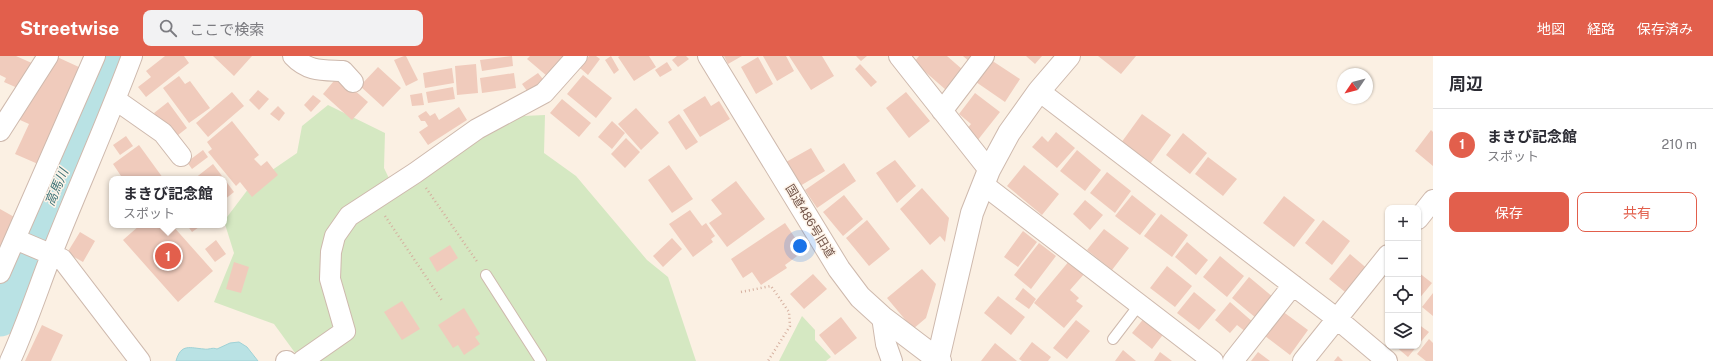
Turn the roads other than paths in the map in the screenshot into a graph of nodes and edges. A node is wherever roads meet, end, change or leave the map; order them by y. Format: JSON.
{"nodes":[{"id":1,"x":48,"y":56,"type":"edge"},
{"id":2,"x":95,"y":56,"type":"edge"},
{"id":3,"x":132,"y":56,"type":"edge"},
{"id":4,"x":293,"y":56,"type":"edge"},
{"id":5,"x":578,"y":56,"type":"edge"},
{"id":6,"x":709,"y":56,"type":"edge"},
{"id":7,"x":899,"y":56,"type":"edge"},
{"id":8,"x":984,"y":56,"type":"edge"},
{"id":9,"x":1069,"y":56,"type":"edge"},
{"id":10,"x":353,"y":82,"type":"dead end"},
{"id":11,"x":1039,"y":90,"type":"junction"},
{"id":12,"x":116,"y":100,"type":"junction"},
{"id":13,"x":942,"y":111,"type":"junction"},
{"id":14,"x":0,"y":131,"type":"edge"},
{"id":15,"x":181,"y":156,"type":"dead end"},
{"id":16,"x":986,"y":177,"type":"junction"},
{"id":17,"x":1433,"y":200,"type":"edge"},
{"id":18,"x":1421,"y":215,"type":"edge"},
{"id":19,"x":19,"y":241,"type":"junction"},
{"id":20,"x":47,"y":252,"type":"junction"},
{"id":21,"x":1385,"y":259,"type":"edge"},
{"id":22,"x":0,"y":273,"type":"edge"},
{"id":23,"x":486,"y":275,"type":"road end"},
{"id":24,"x":1292,"y":285,"type":"junction"},
{"id":25,"x":1139,"y":305,"type":"junction"},
{"id":26,"x":882,"y":317,"type":"junction"},
{"id":27,"x":1336,"y":318,"type":"junction"},
{"id":28,"x":1112,"y":339,"type":"dead end"},
{"id":29,"x":939,"y":360,"type":"edge"},
{"id":30,"x":10,"y":361,"type":"edge"},
{"id":31,"x":140,"y":361,"type":"edge"},
{"id":32,"x":302,"y":361,"type":"edge"},
{"id":33,"x":541,"y":361,"type":"edge"},
{"id":34,"x":892,"y":361,"type":"edge"},
{"id":35,"x":1213,"y":361,"type":"edge"},
{"id":36,"x":1233,"y":361,"type":"edge"},
{"id":37,"x":1303,"y":361,"type":"edge"},
{"id":38,"x":1387,"y":361,"type":"edge"}],
"edges":[{"from":1,"to":14,"type":"street"},
{"from":2,"to":19,"type":"street"},
{"from":3,"to":12,"type":"street"},
{"from":4,"to":10,"type":"street"},
{"from":5,"to":32,"type":"street"},
{"from":6,"to":26,"type":"street","name":"国道486号旧道"},
{"from":7,"to":13,"type":"street"},
{"from":8,"to":13,"type":"street"},
{"from":9,"to":11,"type":"street"},
{"from":11,"to":16,"type":"street"},
{"from":11,"to":24,"type":"street"},
{"from":12,"to":15,"type":"street"},
{"from":12,"to":20,"type":"street"},
{"from":13,"to":16,"type":"street"},
{"from":16,"to":25,"type":"street"},
{"from":16,"to":29,"type":"street"},
{"from":17,"to":18,"type":"street"},
{"from":19,"to":20,"type":"street"},
{"from":19,"to":22,"type":"street"},
{"from":20,"to":30,"type":"street"},
{"from":20,"to":31,"type":"street"},
{"from":21,"to":27,"type":"street"},
{"from":23,"to":33,"type":"lane"},
{"from":24,"to":27,"type":"street"},
{"from":24,"to":36,"type":"street"},
{"from":25,"to":28,"type":"lane"},
{"from":25,"to":35,"type":"street"},
{"from":26,"to":29,"type":"street","name":"国道486号旧道"},
{"from":26,"to":34,"type":"street"},
{"from":27,"to":37,"type":"street"},
{"from":27,"to":38,"type":"street"}]}
